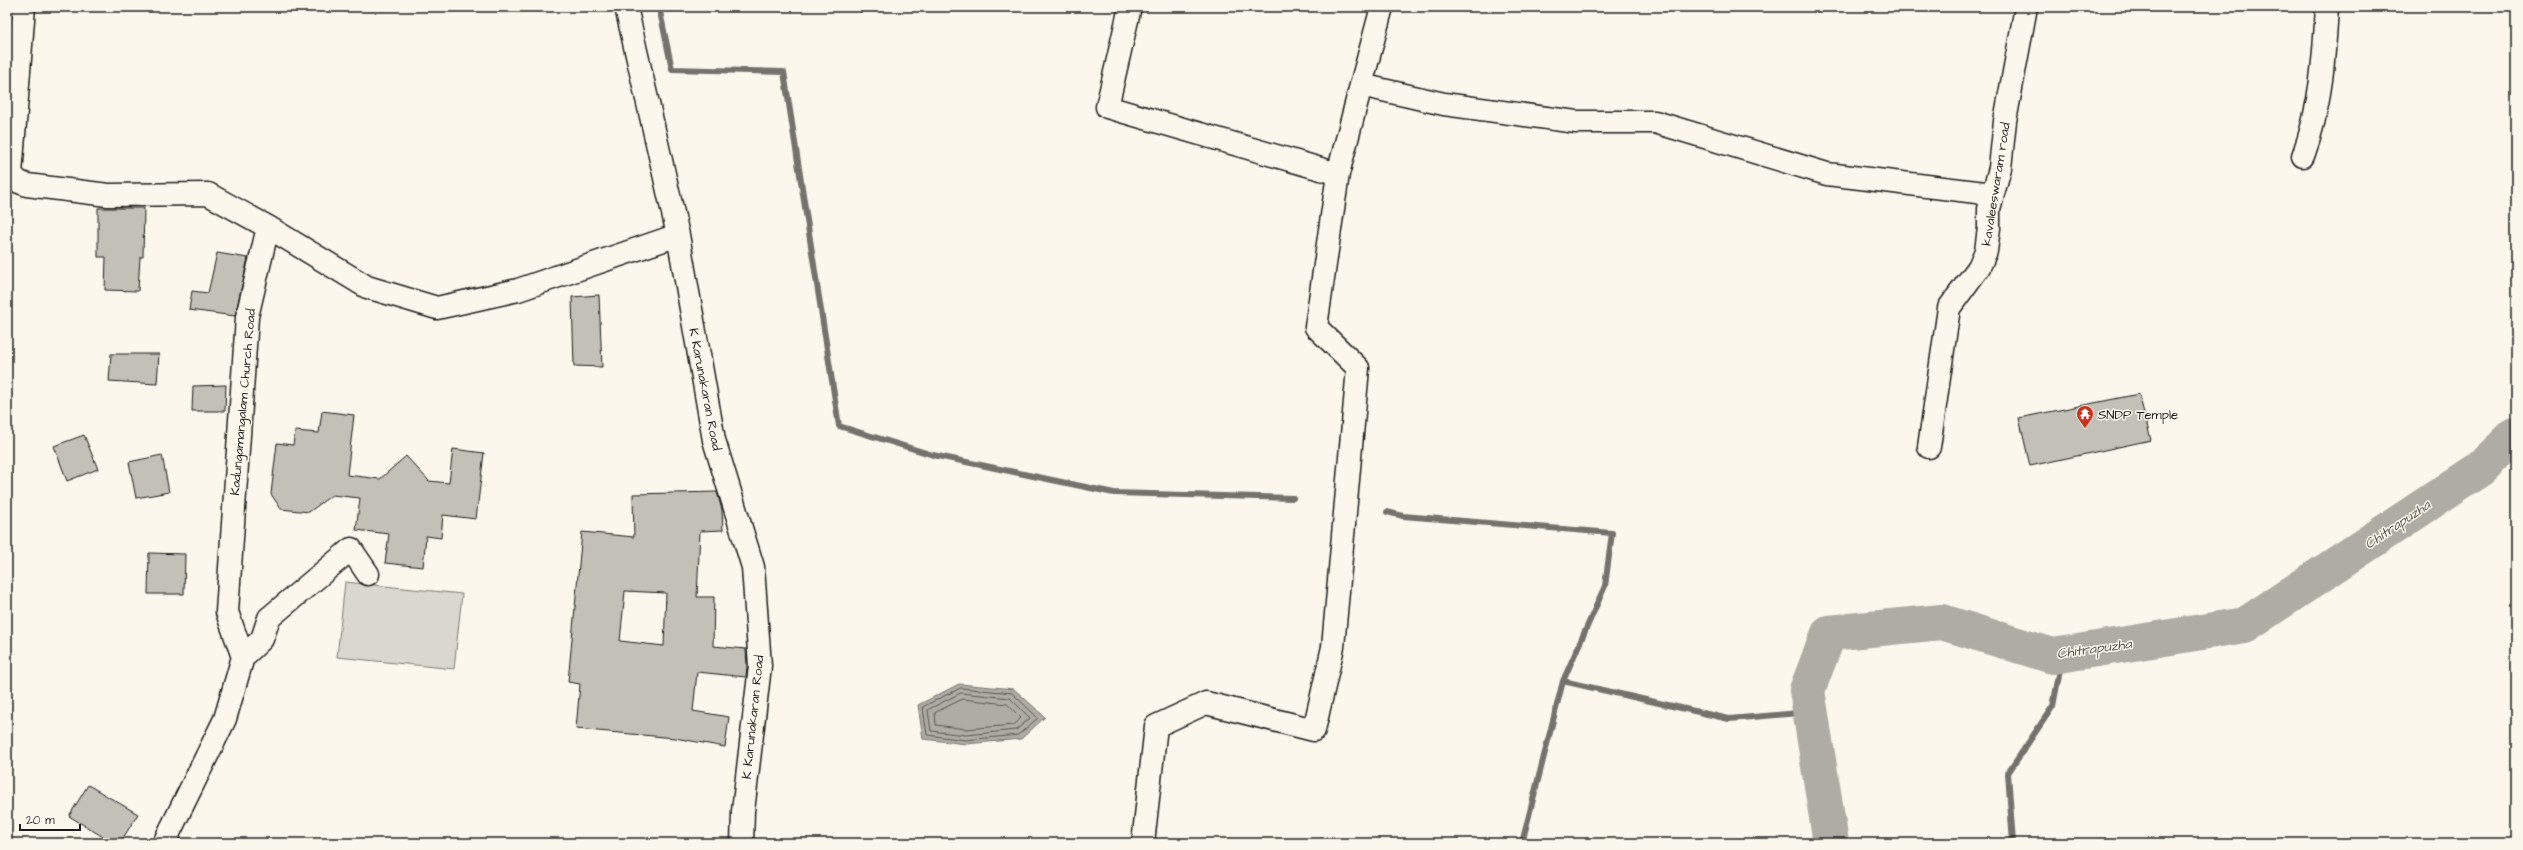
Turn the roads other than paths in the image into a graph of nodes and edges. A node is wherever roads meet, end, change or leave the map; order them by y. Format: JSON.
{"nodes":[{"id":1,"x":24,"y":7,"type":"edge"},
{"id":2,"x":626,"y":7,"type":"edge"},
{"id":3,"x":1130,"y":7,"type":"edge"},
{"id":4,"x":1382,"y":7,"type":"edge"},
{"id":5,"x":2026,"y":7,"type":"edge"},
{"id":6,"x":2327,"y":7,"type":"edge"},
{"id":7,"x":1361,"y":85,"type":"junction"},
{"id":8,"x":2303,"y":156,"type":"dead end"},
{"id":9,"x":1338,"y":174,"type":"junction"},
{"id":10,"x":13,"y":182,"type":"edge"},
{"id":11,"x":1992,"y":194,"type":"junction"},
{"id":12,"x":268,"y":227,"type":"junction"},
{"id":13,"x":678,"y":235,"type":"junction"},
{"id":14,"x":1929,"y":447,"type":"dead end"},
{"id":15,"x":368,"y":574,"type":"dead end"},
{"id":16,"x":243,"y":657,"type":"junction"},
{"id":17,"x":164,"y":843,"type":"edge"},
{"id":18,"x":742,"y":843,"type":"edge"},
{"id":19,"x":1143,"y":843,"type":"edge"}],
"edges":[{"from":1,"to":10,"type":"street"},
{"from":2,"to":13,"type":"street","name":"K Karunakaran Road"},
{"from":3,"to":9,"type":"street"},
{"from":4,"to":7,"type":"street"},
{"from":5,"to":11,"type":"street","name":"kavaleeswaram road"},
{"from":6,"to":8,"type":"street"},
{"from":7,"to":9,"type":"street"},
{"from":7,"to":11,"type":"street"},
{"from":9,"to":19,"type":"street"},
{"from":10,"to":12,"type":"street"},
{"from":11,"to":14,"type":"street","name":"kavaleeswaram road"},
{"from":12,"to":13,"type":"street"},
{"from":12,"to":16,"type":"street","name":"Kadungamangalam Church Road"},
{"from":13,"to":18,"type":"street","name":"K Karunakaran Road"},
{"from":15,"to":16,"type":"street"},
{"from":16,"to":17,"type":"street"}]}
